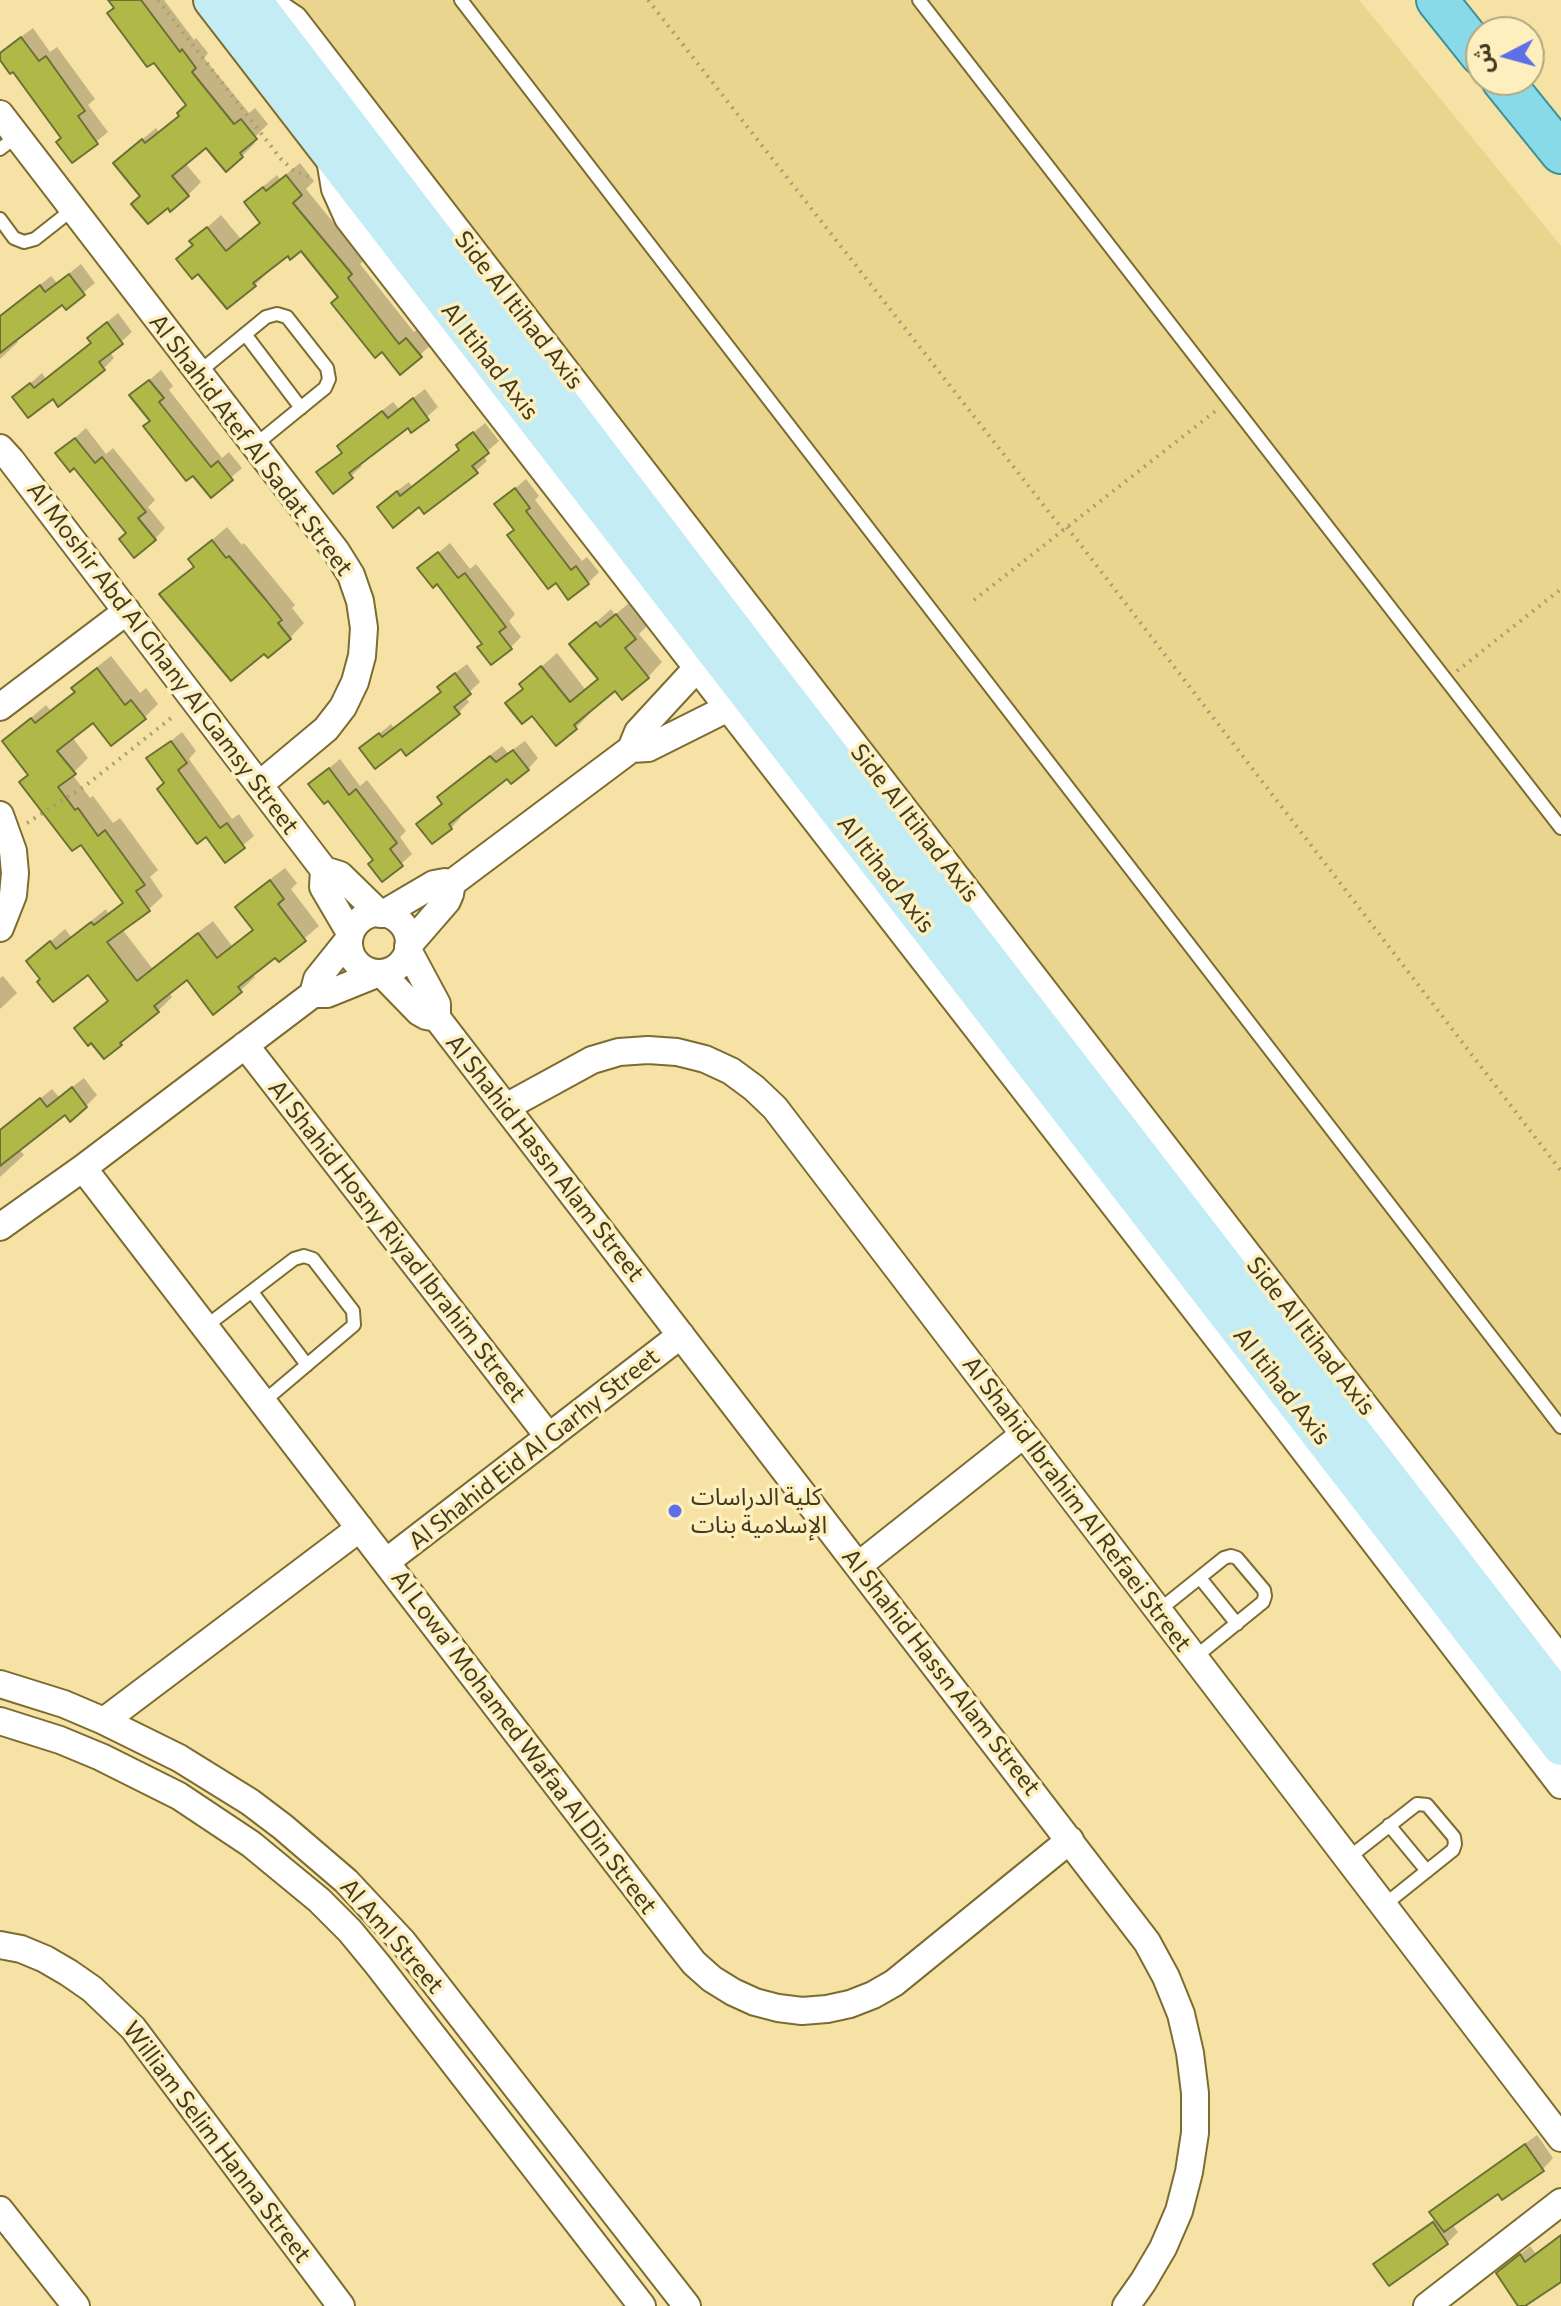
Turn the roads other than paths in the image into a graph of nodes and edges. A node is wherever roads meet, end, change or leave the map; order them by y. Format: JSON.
{"nodes":[{"id":1,"x":461,"y":0,"type":"edge"},
{"id":2,"x":919,"y":0,"type":"edge"},
{"id":3,"x":1437,"y":0,"type":"edge"},
{"id":4,"x":240,"y":4,"type":"edge"},
{"id":5,"x":1465,"y":35,"type":"edge"},
{"id":6,"x":1515,"y":96,"type":"edge"},
{"id":7,"x":0,"y":114,"type":"edge"},
{"id":8,"x":8,"y":142,"type":"edge"},
{"id":9,"x":329,"y":153,"type":"junction"},
{"id":10,"x":1561,"y":153,"type":"edge"},
{"id":11,"x":73,"y":209,"type":"junction"},
{"id":12,"x":0,"y":219,"type":"edge"},
{"id":13,"x":245,"y":334,"type":"junction"},
{"id":14,"x":199,"y":372,"type":"junction"},
{"id":15,"x":301,"y":408,"type":"junction"},
{"id":16,"x":255,"y":445,"type":"junction"},
{"id":17,"x":0,"y":448,"type":"edge"},
{"id":18,"x":127,"y":611,"type":"junction"},
{"id":19,"x":715,"y":649,"type":"junction"},
{"id":20,"x":749,"y":694,"type":"junction"},
{"id":21,"x":0,"y":707,"type":"edge"},
{"id":22,"x":631,"y":749,"type":"junction"},
{"id":23,"x":259,"y":785,"type":"junction"},
{"id":24,"x":4,"y":825,"type":"edge"},
{"id":25,"x":1561,"y":828,"type":"edge"},
{"id":26,"x":324,"y":870,"type":"junction"},
{"id":27,"x":452,"y":883,"type":"junction"},
{"id":28,"x":382,"y":914,"type":"junction"},
{"id":29,"x":0,"y":928,"type":"edge"},
{"id":30,"x":350,"y":936,"type":"junction"},
{"id":31,"x":408,"y":948,"type":"junction"},
{"id":32,"x":380,"y":973,"type":"junction"},
{"id":33,"x":313,"y":994,"type":"junction"},
{"id":34,"x":437,"y":1018,"type":"junction"},
{"id":35,"x":245,"y":1045,"type":"junction"},
{"id":36,"x":506,"y":1107,"type":"junction"},
{"id":37,"x":83,"y":1168,"type":"junction"},
{"id":38,"x":0,"y":1227,"type":"edge"},
{"id":39,"x":252,"y":1292,"type":"junction"},
{"id":40,"x":205,"y":1327,"type":"junction"},
{"id":41,"x":681,"y":1335,"type":"junction"},
{"id":42,"x":307,"y":1365,"type":"junction"},
{"id":43,"x":263,"y":1402,"type":"junction"},
{"id":44,"x":1561,"y":1427,"type":"edge"},
{"id":45,"x":1023,"y":1435,"type":"junction"},
{"id":46,"x":549,"y":1437,"type":"junction"},
{"id":47,"x":360,"y":1528,"type":"junction"},
{"id":48,"x":386,"y":1562,"type":"junction"},
{"id":49,"x":859,"y":1565,"type":"junction"},
{"id":50,"x":1200,"y":1578,"type":"junction"},
{"id":51,"x":1158,"y":1611,"type":"junction"},
{"id":52,"x":1237,"y":1624,"type":"junction"},
{"id":53,"x":1194,"y":1658,"type":"junction"},
{"id":54,"x":1561,"y":1660,"type":"edge"},
{"id":55,"x":0,"y":1684,"type":"edge"},
{"id":56,"x":1561,"y":1701,"type":"edge"},
{"id":57,"x":0,"y":1721,"type":"edge"},
{"id":58,"x":104,"y":1721,"type":"junction"},
{"id":59,"x":1561,"y":1747,"type":"edge"},
{"id":60,"x":1561,"y":1785,"type":"edge"},
{"id":61,"x":1389,"y":1825,"type":"junction"},
{"id":62,"x":1070,"y":1840,"type":"junction"},
{"id":63,"x":1347,"y":1859,"type":"junction"},
{"id":64,"x":1427,"y":1871,"type":"junction"},
{"id":65,"x":1383,"y":1906,"type":"junction"},
{"id":66,"x":0,"y":1945,"type":"edge"},
{"id":67,"x":1561,"y":2138,"type":"edge"},
{"id":68,"x":1561,"y":2202,"type":"edge"},
{"id":69,"x":0,"y":2210,"type":"edge"},
{"id":70,"x":76,"y":2306,"type":"edge"},
{"id":71,"x":341,"y":2306,"type":"edge"},
{"id":72,"x":642,"y":2306,"type":"edge"},
{"id":73,"x":687,"y":2306,"type":"edge"},
{"id":74,"x":1126,"y":2306,"type":"edge"},
{"id":75,"x":1427,"y":2306,"type":"edge"}],
"edges":[{"from":1,"to":44,"type":"lane"},
{"from":2,"to":25,"type":"lane"},
{"from":3,"to":5,"type":"main road"},
{"from":4,"to":9,"type":"street","name":"Al Itihad Axis"},
{"from":4,"to":19,"type":"street","name":"Al Itihad Axis"},
{"from":4,"to":54,"type":"street","name":"Side Al Itihad Axis"},
{"from":6,"to":10,"type":"main road"},
{"from":7,"to":8,"type":"street","name":"Al Shahid Atef Al Sadat Street"},
{"from":8,"to":11,"type":"street","name":"Al Shahid Atef Al Sadat Street"},
{"from":9,"to":19,"type":"street","name":"Al Itihad Axis"},
{"from":9,"to":19,"type":"street"},
{"from":11,"to":12,"type":"lane"},
{"from":11,"to":14,"type":"street","name":"Al Shahid Atef Al Sadat Street"},
{"from":13,"to":14,"type":"lane"},
{"from":13,"to":15,"type":"lane"},
{"from":13,"to":15,"type":"lane"},
{"from":14,"to":16,"type":"street","name":"Al Shahid Atef Al Sadat Street"},
{"from":15,"to":16,"type":"lane"},
{"from":16,"to":23,"type":"street","name":"Al Shahid Atef Al Sadat Street"},
{"from":17,"to":18,"type":"street","name":"Al Moshir Abd Al Ghany Al Gamsy Street"},
{"from":18,"to":21,"type":"street"},
{"from":18,"to":23,"type":"street","name":"Al Moshir Abd Al Ghany Al Gamsy Street"},
{"from":19,"to":20,"type":"street","name":"Al Itihad Axis"},
{"from":19,"to":20,"type":"street"},
{"from":19,"to":22,"type":"street"},
{"from":20,"to":22,"type":"street"},
{"from":20,"to":56,"type":"street","name":"Al Itihad Axis"},
{"from":20,"to":59,"type":"street","name":"Al Itihad Axis"},
{"from":20,"to":60,"type":"street"},
{"from":22,"to":27,"type":"street"},
{"from":23,"to":26,"type":"street","name":"Al Moshir Abd Al Ghany Al Gamsy Street"},
{"from":24,"to":29,"type":"street"},
{"from":26,"to":28,"type":"street","name":"Al Moshir Abd Al Ghany Al Gamsy Street"},
{"from":26,"to":30,"type":"street","name":"Al Moshir Abd Al Ghany Al Gamsy Street"},
{"from":27,"to":28,"type":"street"},
{"from":27,"to":31,"type":"street"},
{"from":28,"to":30,"type":"street"},
{"from":28,"to":31,"type":"street"},
{"from":30,"to":32,"type":"street"},
{"from":30,"to":33,"type":"street"},
{"from":31,"to":32,"type":"street"},
{"from":31,"to":34,"type":"street","name":"Al Shahid Hassn Alam Street"},
{"from":32,"to":33,"type":"street"},
{"from":32,"to":34,"type":"street","name":"Al Shahid Hassn Alam Street"},
{"from":33,"to":35,"type":"street"},
{"from":34,"to":36,"type":"street","name":"Al Shahid Hassn Alam Street"},
{"from":35,"to":37,"type":"street"},
{"from":35,"to":46,"type":"street","name":"Al Shahid Hosny Riyad Ibrahim Street"},
{"from":36,"to":41,"type":"street","name":"Al Shahid Hassn Alam Street"},
{"from":36,"to":45,"type":"street","name":"Al Shahid Ibrahim Al Refaei Street"},
{"from":37,"to":38,"type":"street"},
{"from":37,"to":40,"type":"street","name":"Al Lowa' Mohamed Wafaa Al Din Street"},
{"from":39,"to":40,"type":"lane"},
{"from":39,"to":42,"type":"lane"},
{"from":39,"to":42,"type":"lane"},
{"from":40,"to":43,"type":"street","name":"Al Lowa' Mohamed Wafaa Al Din Street"},
{"from":41,"to":46,"type":"street","name":"Al Shahid Eid Al Garhy Street"},
{"from":41,"to":49,"type":"street","name":"Al Shahid Hassn Alam Street"},
{"from":42,"to":43,"type":"lane"},
{"from":43,"to":47,"type":"street","name":"Al Lowa' Mohamed Wafaa Al Din Street"},
{"from":45,"to":49,"type":"street"},
{"from":45,"to":51,"type":"street","name":"Al Shahid Ibrahim Al Refaei Street"},
{"from":46,"to":48,"type":"street","name":"Al Shahid Eid Al Garhy Street"},
{"from":47,"to":48,"type":"street","name":"Al Lowa' Mohamed Wafaa Al Din Street"},
{"from":47,"to":58,"type":"street"},
{"from":48,"to":62,"type":"street","name":"Al Lowa' Mohamed Wafaa Al Din Street"},
{"from":49,"to":62,"type":"street","name":"Al Shahid Hassn Alam Street"},
{"from":50,"to":51,"type":"lane"},
{"from":50,"to":52,"type":"lane"},
{"from":50,"to":52,"type":"lane"},
{"from":51,"to":53,"type":"street","name":"Al Shahid Ibrahim Al Refaei Street"},
{"from":52,"to":53,"type":"lane"},
{"from":53,"to":63,"type":"street","name":"Al Shahid Ibrahim Al Refaei Street"},
{"from":55,"to":58,"type":"street","name":"Al Aml Street"},
{"from":57,"to":72,"type":"street","name":"Al Aml Street"},
{"from":58,"to":73,"type":"street","name":"Al Aml Street"},
{"from":61,"to":63,"type":"lane"},
{"from":61,"to":64,"type":"lane"},
{"from":61,"to":64,"type":"lane"},
{"from":62,"to":74,"type":"street","name":"Al Shahid Hassn Alam Street"},
{"from":63,"to":65,"type":"street","name":"Al Shahid Ibrahim Al Refaei Street"},
{"from":64,"to":65,"type":"lane"},
{"from":65,"to":67,"type":"street","name":"Al Shahid Ibrahim Al Refaei Street"},
{"from":66,"to":71,"type":"street","name":"William Selim Hanna Street"},
{"from":68,"to":75,"type":"street"},
{"from":69,"to":70,"type":"street"}]}
